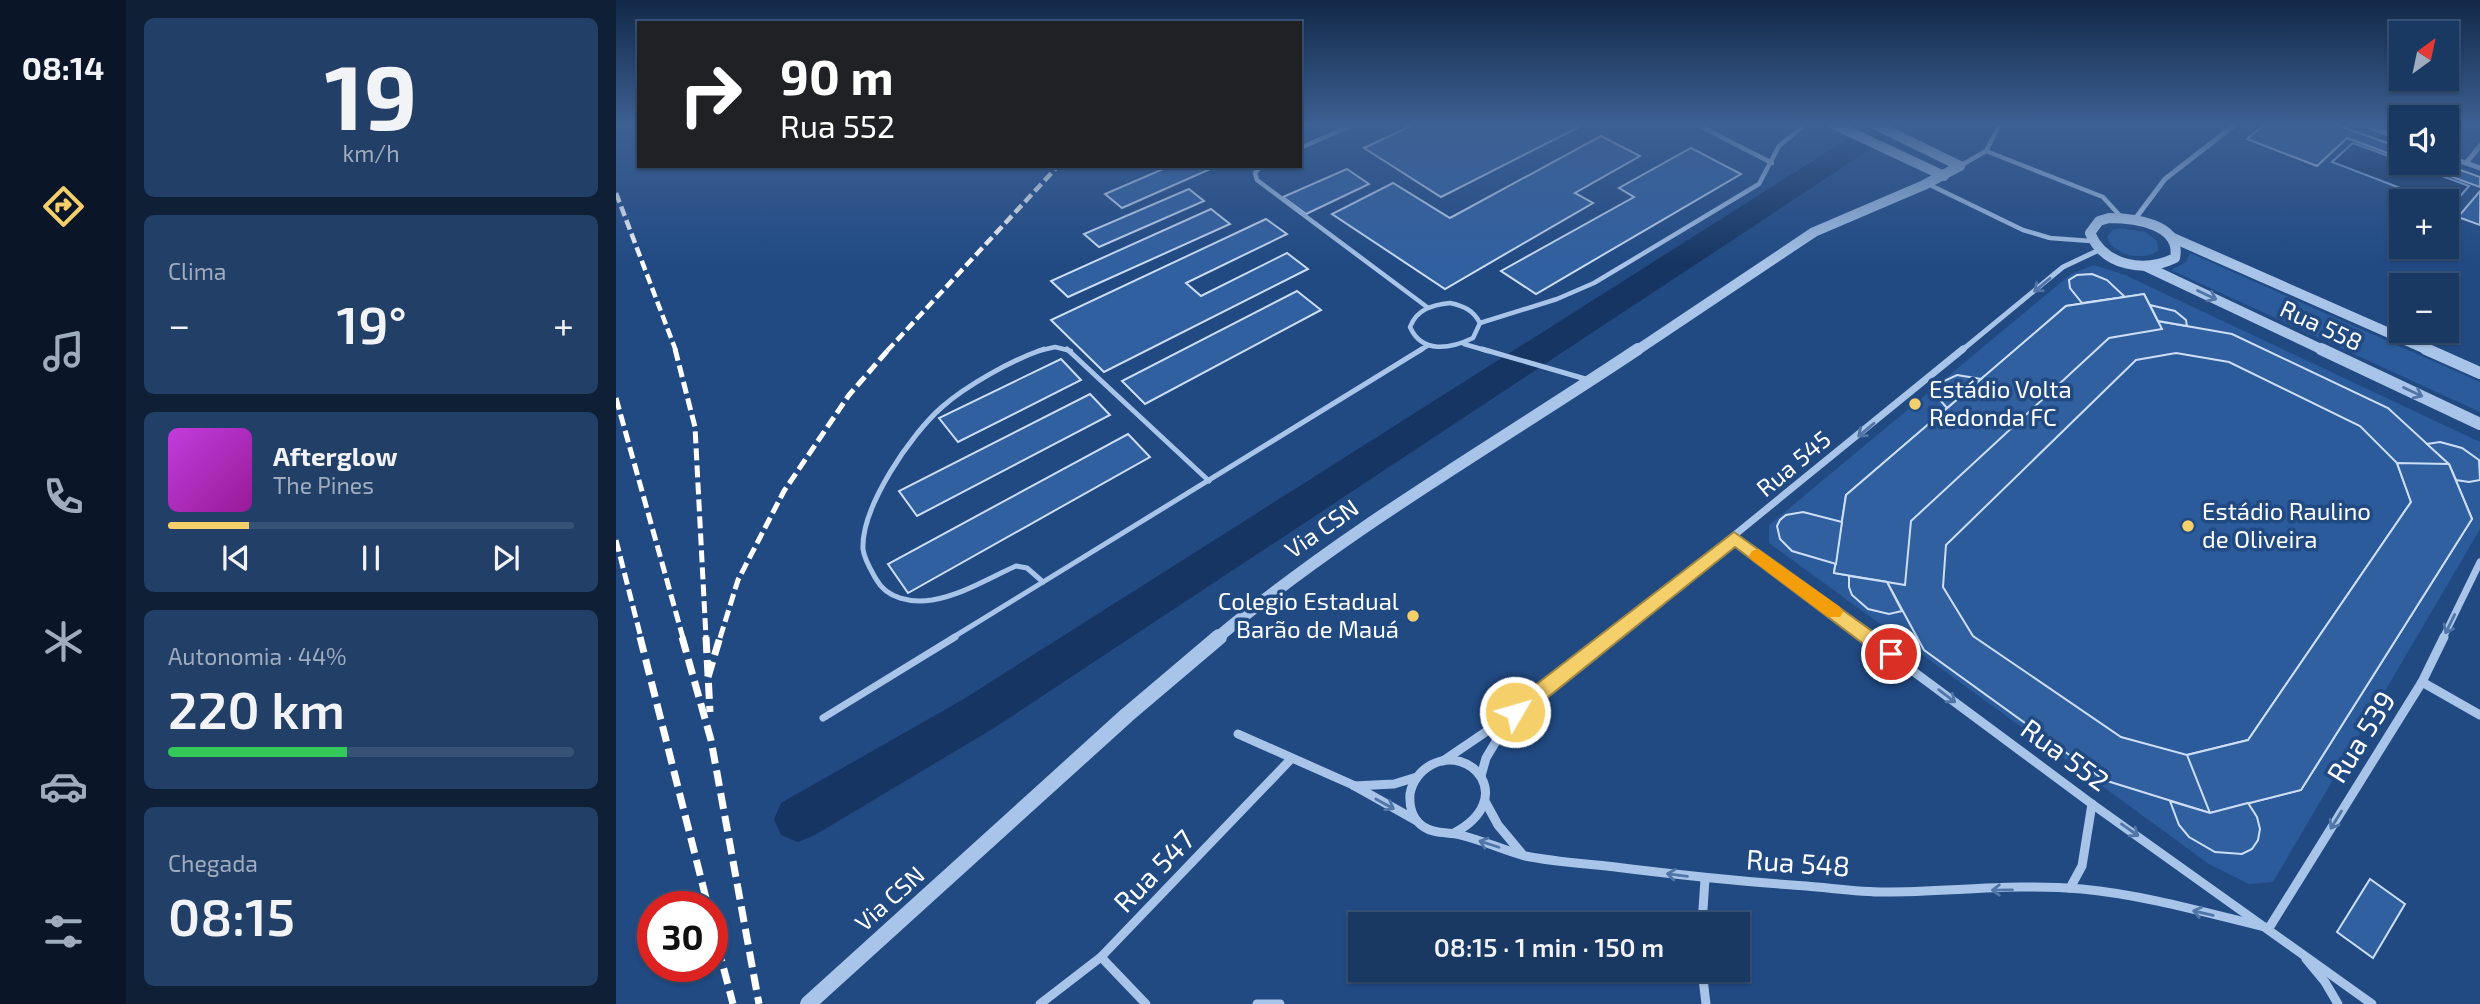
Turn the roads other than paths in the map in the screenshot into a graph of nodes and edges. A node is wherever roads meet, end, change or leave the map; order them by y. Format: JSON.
{"nodes":[{"id":1,"x":1257,"y":171,"type":"edge"},
{"id":2,"x":1770,"y":171,"type":"edge"},
{"id":3,"x":1934,"y":171,"type":"edge"},
{"id":4,"x":1952,"y":171,"type":"edge"},
{"id":5,"x":2036,"y":171,"type":"edge"},
{"id":6,"x":2176,"y":171,"type":"edge"},
{"id":7,"x":1944,"y":176,"type":"junction"},
{"id":8,"x":1930,"y":185,"type":"junction"},
{"id":9,"x":2122,"y":218,"type":"junction"},
{"id":10,"x":2135,"y":219,"type":"junction"},
{"id":11,"x":2171,"y":237,"type":"junction"},
{"id":12,"x":2091,"y":240,"type":"junction"},
{"id":13,"x":2099,"y":250,"type":"junction"},
{"id":14,"x":2145,"y":266,"type":"junction"},
{"id":15,"x":1427,"y":307,"type":"junction"},
{"id":16,"x":1480,"y":323,"type":"junction"},
{"id":17,"x":1464,"y":344,"type":"junction"},
{"id":18,"x":1427,"y":346,"type":"junction"},
{"id":19,"x":2480,"y":373,"type":"edge"},
{"id":20,"x":1592,"y":380,"type":"junction"},
{"id":21,"x":2480,"y":424,"type":"edge"},
{"id":22,"x":1209,"y":481,"type":"junction"},
{"id":23,"x":1734,"y":538,"type":"junction"},
{"id":24,"x":2480,"y":564,"type":"edge"},
{"id":25,"x":1043,"y":582,"type":"junction"},
{"id":26,"x":2422,"y":682,"type":"junction"},
{"id":27,"x":1515,"y":712,"type":"junction"},
{"id":28,"x":2480,"y":715,"type":"edge"},
{"id":29,"x":823,"y":718,"type":"dead end"},
{"id":30,"x":1238,"y":734,"type":"dead end"},
{"id":31,"x":1291,"y":759,"type":"junction"},
{"id":32,"x":1442,"y":761,"type":"junction"},
{"id":33,"x":1481,"y":776,"type":"junction"},
{"id":34,"x":1417,"y":777,"type":"junction"},
{"id":35,"x":1353,"y":786,"type":"junction"},
{"id":36,"x":1486,"y":803,"type":"junction"},
{"id":37,"x":2092,"y":804,"type":"junction"},
{"id":38,"x":1417,"y":822,"type":"junction"},
{"id":39,"x":1454,"y":833,"type":"junction"},
{"id":40,"x":1524,"y":855,"type":"junction"},
{"id":41,"x":1705,"y":879,"type":"junction"},
{"id":42,"x":2070,"y":888,"type":"junction"},
{"id":43,"x":1703,"y":912,"type":"edge"},
{"id":44,"x":2269,"y":928,"type":"junction"},
{"id":45,"x":2296,"y":948,"type":"junction"},
{"id":46,"x":1101,"y":957,"type":"junction"},
{"id":47,"x":1703,"y":982,"type":"edge"},
{"id":48,"x":808,"y":1004,"type":"edge"},
{"id":49,"x":1040,"y":1004,"type":"edge"},
{"id":50,"x":1146,"y":1004,"type":"edge"},
{"id":51,"x":1256,"y":1004,"type":"edge"},
{"id":52,"x":1280,"y":1004,"type":"edge"},
{"id":53,"x":1706,"y":1004,"type":"edge"},
{"id":54,"x":2338,"y":1004,"type":"edge"},
{"id":55,"x":2372,"y":1004,"type":"edge"}],
"edges":[{"from":1,"to":15,"type":"lane"},
{"from":2,"to":16,"type":"lane"},
{"from":3,"to":7,"type":"street"},
{"from":4,"to":7,"type":"street","name":"Via CSN"},
{"from":5,"to":9,"type":"lane"},
{"from":6,"to":10,"type":"street"},
{"from":7,"to":8,"type":"street","name":"Via CSN"},
{"from":8,"to":12,"type":"lane"},
{"from":8,"to":20,"type":"street","name":"Via CSN"},
{"from":9,"to":10,"type":"street"},
{"from":9,"to":12,"type":"street"},
{"from":10,"to":11,"type":"street"},
{"from":11,"to":14,"type":"street"},
{"from":11,"to":19,"type":"street"},
{"from":12,"to":13,"type":"street"},
{"from":13,"to":14,"type":"street","name":"Rua 558"},
{"from":13,"to":23,"type":"street","name":"Rua 545","one_way":true},
{"from":14,"to":21,"type":"street","name":"Rua 558","one_way":true},
{"from":15,"to":16,"type":"lane"},
{"from":15,"to":18,"type":"lane"},
{"from":16,"to":17,"type":"lane"},
{"from":17,"to":18,"type":"lane"},
{"from":17,"to":20,"type":"lane"},
{"from":18,"to":22,"type":"lane"},
{"from":20,"to":48,"type":"street","name":"Via CSN"},
{"from":22,"to":25,"type":"lane"},
{"from":22,"to":25,"type":"lane"},
{"from":23,"to":27,"type":"street","name":"Rua 545"},
{"from":23,"to":37,"type":"street","name":"Rua 552","one_way":true},
{"from":24,"to":26,"type":"street","name":"Rua 539","one_way":true},
{"from":25,"to":29,"type":"lane"},
{"from":26,"to":28,"type":"street"},
{"from":26,"to":44,"type":"street","name":"Rua 539","one_way":true},
{"from":27,"to":32,"type":"street","name":"Rua 545"},
{"from":27,"to":33,"type":"street","name":"Rua 545"},
{"from":30,"to":31,"type":"street"},
{"from":31,"to":35,"type":"street"},
{"from":31,"to":46,"type":"street","name":"Rua 547"},
{"from":32,"to":33,"type":"street"},
{"from":32,"to":34,"type":"street"},
{"from":33,"to":36,"type":"street"},
{"from":34,"to":35,"type":"street"},
{"from":34,"to":38,"type":"street"},
{"from":35,"to":38,"type":"street","one_way":true},
{"from":36,"to":39,"type":"street"},
{"from":36,"to":40,"type":"street"},
{"from":37,"to":42,"type":"street"},
{"from":37,"to":44,"type":"street","name":"Rua 552","one_way":true},
{"from":38,"to":39,"type":"street"},
{"from":40,"to":39,"type":"street","name":"Rua 548","one_way":true},
{"from":41,"to":40,"type":"street","name":"Rua 548","one_way":true},
{"from":42,"to":41,"type":"street","name":"Rua 548","one_way":true},
{"from":41,"to":43,"type":"street"},
{"from":44,"to":42,"type":"street","name":"Rua 548","one_way":true},
{"from":44,"to":45,"type":"street","name":"Rua 552"},
{"from":45,"to":54,"type":"street"},
{"from":45,"to":55,"type":"street","name":"Rua 552"},
{"from":46,"to":49,"type":"street","name":"Rua 547"},
{"from":46,"to":50,"type":"street"},
{"from":47,"to":53,"type":"street"},
{"from":51,"to":52,"type":"street"}]}
